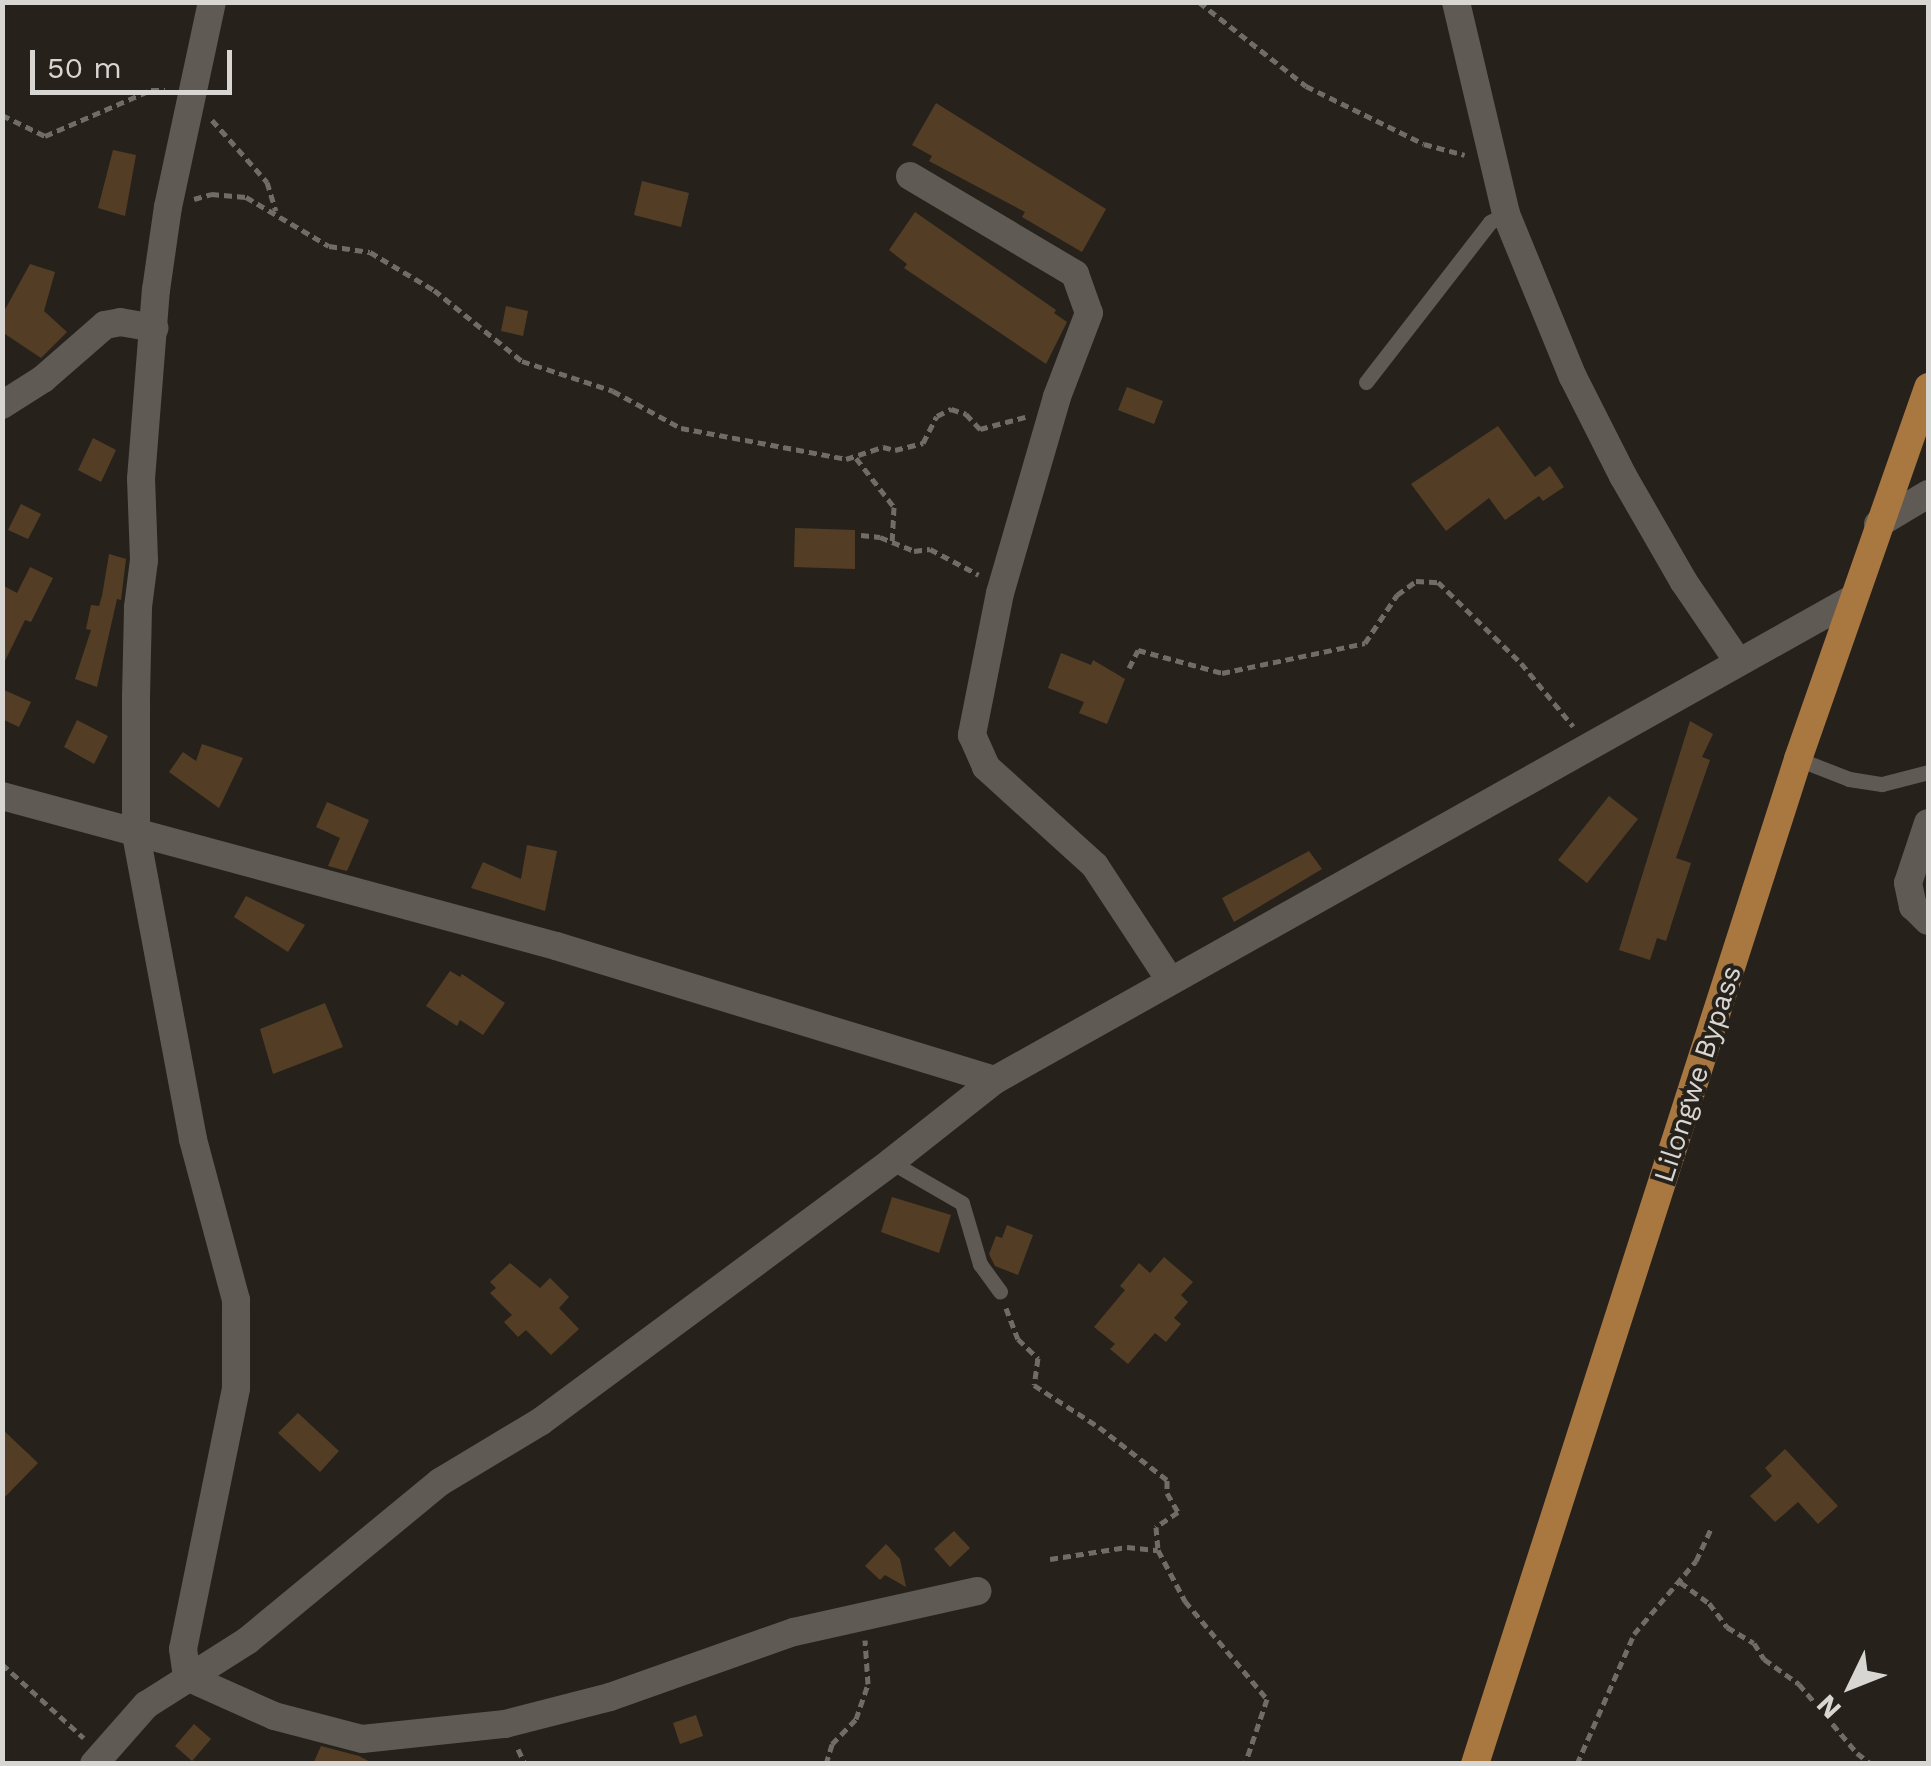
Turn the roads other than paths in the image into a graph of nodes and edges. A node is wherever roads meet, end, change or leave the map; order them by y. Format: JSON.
{"nodes":[{"id":1,"x":212,"y":2,"type":"edge"},
{"id":2,"x":1456,"y":2,"type":"edge"},
{"id":3,"x":910,"y":176,"type":"dead end"},
{"id":4,"x":1506,"y":214,"type":"junction"},
{"id":5,"x":154,"y":328,"type":"junction"},
{"id":6,"x":1366,"y":382,"type":"dead end"},
{"id":7,"x":1928,"y":387,"type":"edge"},
{"id":8,"x":2,"y":405,"type":"edge"},
{"id":9,"x":1928,"y":494,"type":"edge"},
{"id":10,"x":1878,"y":524,"type":"junction"},
{"id":11,"x":1852,"y":599,"type":"junction"},
{"id":12,"x":1737,"y":660,"type":"junction"},
{"id":13,"x":1798,"y":759,"type":"junction"},
{"id":14,"x":1928,"y":772,"type":"edge"},
{"id":15,"x":4,"y":803,"type":"edge"},
{"id":16,"x":1928,"y":822,"type":"edge"},
{"id":17,"x":136,"y":834,"type":"junction"},
{"id":18,"x":1928,"y":921,"type":"edge"},
{"id":19,"x":1170,"y":980,"type":"junction"},
{"id":20,"x":995,"y":1080,"type":"junction"},
{"id":21,"x":890,"y":1162,"type":"junction"},
{"id":22,"x":1000,"y":1292,"type":"road end"},
{"id":23,"x":976,"y":1592,"type":"dead end"},
{"id":24,"x":187,"y":1676,"type":"junction"},
{"id":25,"x":357,"y":1755,"type":"edge"},
{"id":26,"x":98,"y":1759,"type":"edge"},
{"id":27,"x":1475,"y":1764,"type":"edge"}],
"edges":[{"from":1,"to":5,"type":"street"},
{"from":2,"to":4,"type":"street"},
{"from":3,"to":19,"type":"street"},
{"from":4,"to":6,"type":"lane"},
{"from":4,"to":12,"type":"street"},
{"from":5,"to":8,"type":"street"},
{"from":5,"to":17,"type":"street"},
{"from":7,"to":10,"type":"main road","name":"Lilongwe Bypass"},
{"from":9,"to":10,"type":"street"},
{"from":10,"to":11,"type":"main road","name":"Lilongwe Bypass"},
{"from":11,"to":12,"type":"street"},
{"from":11,"to":13,"type":"main road","name":"Lilongwe Bypass"},
{"from":12,"to":19,"type":"street"},
{"from":13,"to":14,"type":"lane"},
{"from":13,"to":27,"type":"main road","name":"Lilongwe Bypass"},
{"from":15,"to":17,"type":"street"},
{"from":16,"to":18,"type":"street"},
{"from":17,"to":20,"type":"street"},
{"from":17,"to":24,"type":"street"},
{"from":19,"to":20,"type":"street"},
{"from":20,"to":21,"type":"street"},
{"from":21,"to":22,"type":"lane"},
{"from":21,"to":24,"type":"street"},
{"from":23,"to":25,"type":"street"},
{"from":24,"to":25,"type":"street"},
{"from":24,"to":26,"type":"street"}]}
